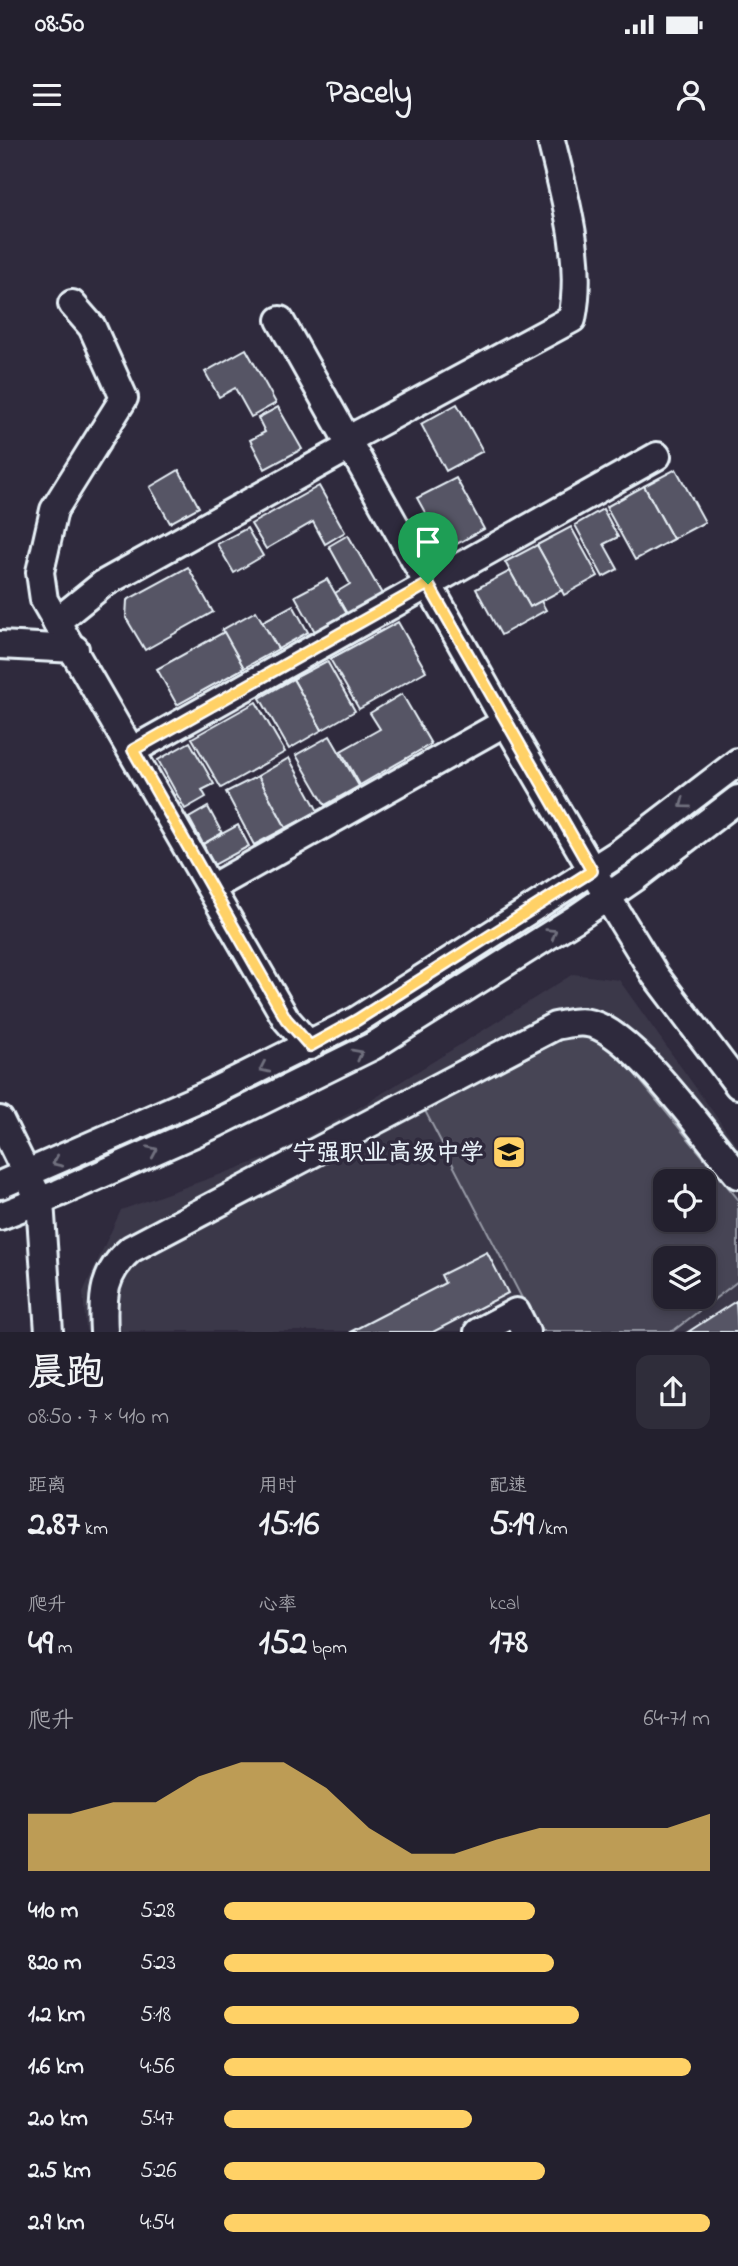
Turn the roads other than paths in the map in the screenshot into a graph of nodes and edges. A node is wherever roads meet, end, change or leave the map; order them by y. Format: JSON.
{"nodes":[{"id":1,"x":551,"y":140,"type":"edge"},
{"id":2,"x":72,"y":304,"type":"dead end"},
{"id":3,"x":280,"y":320,"type":"dead end"},
{"id":4,"x":349,"y":443,"type":"junction"},
{"id":5,"x":657,"y":456,"type":"dead end"},
{"id":6,"x":428,"y":584,"type":"junction"},
{"id":7,"x":56,"y":622,"type":"junction"},
{"id":8,"x":0,"y":645,"type":"edge"},
{"id":9,"x":75,"y":649,"type":"junction"},
{"id":10,"x":506,"y":722,"type":"junction"},
{"id":11,"x":133,"y":750,"type":"junction"},
{"id":12,"x":738,"y":762,"type":"edge"},
{"id":13,"x":738,"y":799,"type":"edge"},
{"id":14,"x":592,"y":871,"type":"junction"},
{"id":15,"x":211,"y":888,"type":"junction"},
{"id":16,"x":608,"y":897,"type":"junction"},
{"id":17,"x":310,"y":1046,"type":"junction"},
{"id":18,"x":738,"y":1085,"type":"edge"},
{"id":19,"x":0,"y":1120,"type":"edge"},
{"id":20,"x":27,"y":1174,"type":"junction"},
{"id":21,"x":738,"y":1175,"type":"edge"},
{"id":22,"x":0,"y":1185,"type":"edge"},
{"id":23,"x":40,"y":1201,"type":"junction"},
{"id":24,"x":0,"y":1216,"type":"edge"},
{"id":25,"x":49,"y":1332,"type":"edge"},
{"id":26,"x":104,"y":1332,"type":"edge"},
{"id":27,"x":478,"y":1332,"type":"edge"},
{"id":28,"x":526,"y":1332,"type":"edge"}],
"edges":[{"from":1,"to":4,"type":"street"},
{"from":2,"to":7,"type":"street"},
{"from":3,"to":4,"type":"street"},
{"from":4,"to":6,"type":"street"},
{"from":4,"to":7,"type":"street"},
{"from":5,"to":6,"type":"street"},
{"from":6,"to":10,"type":"street"},
{"from":6,"to":11,"type":"street"},
{"from":7,"to":9,"type":"street"},
{"from":8,"to":9,"type":"street"},
{"from":9,"to":11,"type":"street"},
{"from":10,"to":14,"type":"street"},
{"from":10,"to":15,"type":"street"},
{"from":11,"to":15,"type":"street"},
{"from":12,"to":14,"type":"street","one_way":true},
{"from":13,"to":16,"type":"street"},
{"from":14,"to":16,"type":"street"},
{"from":14,"to":17,"type":"street"},
{"from":15,"to":17,"type":"street"},
{"from":16,"to":18,"type":"street"},
{"from":23,"to":16,"type":"street","one_way":true},
{"from":17,"to":20,"type":"street","one_way":true},
{"from":19,"to":20,"type":"street"},
{"from":20,"to":22,"type":"street"},
{"from":20,"to":23,"type":"street"},
{"from":21,"to":26,"type":"street"},
{"from":23,"to":24,"type":"street"},
{"from":23,"to":25,"type":"street"},
{"from":27,"to":28,"type":"street"}]}
